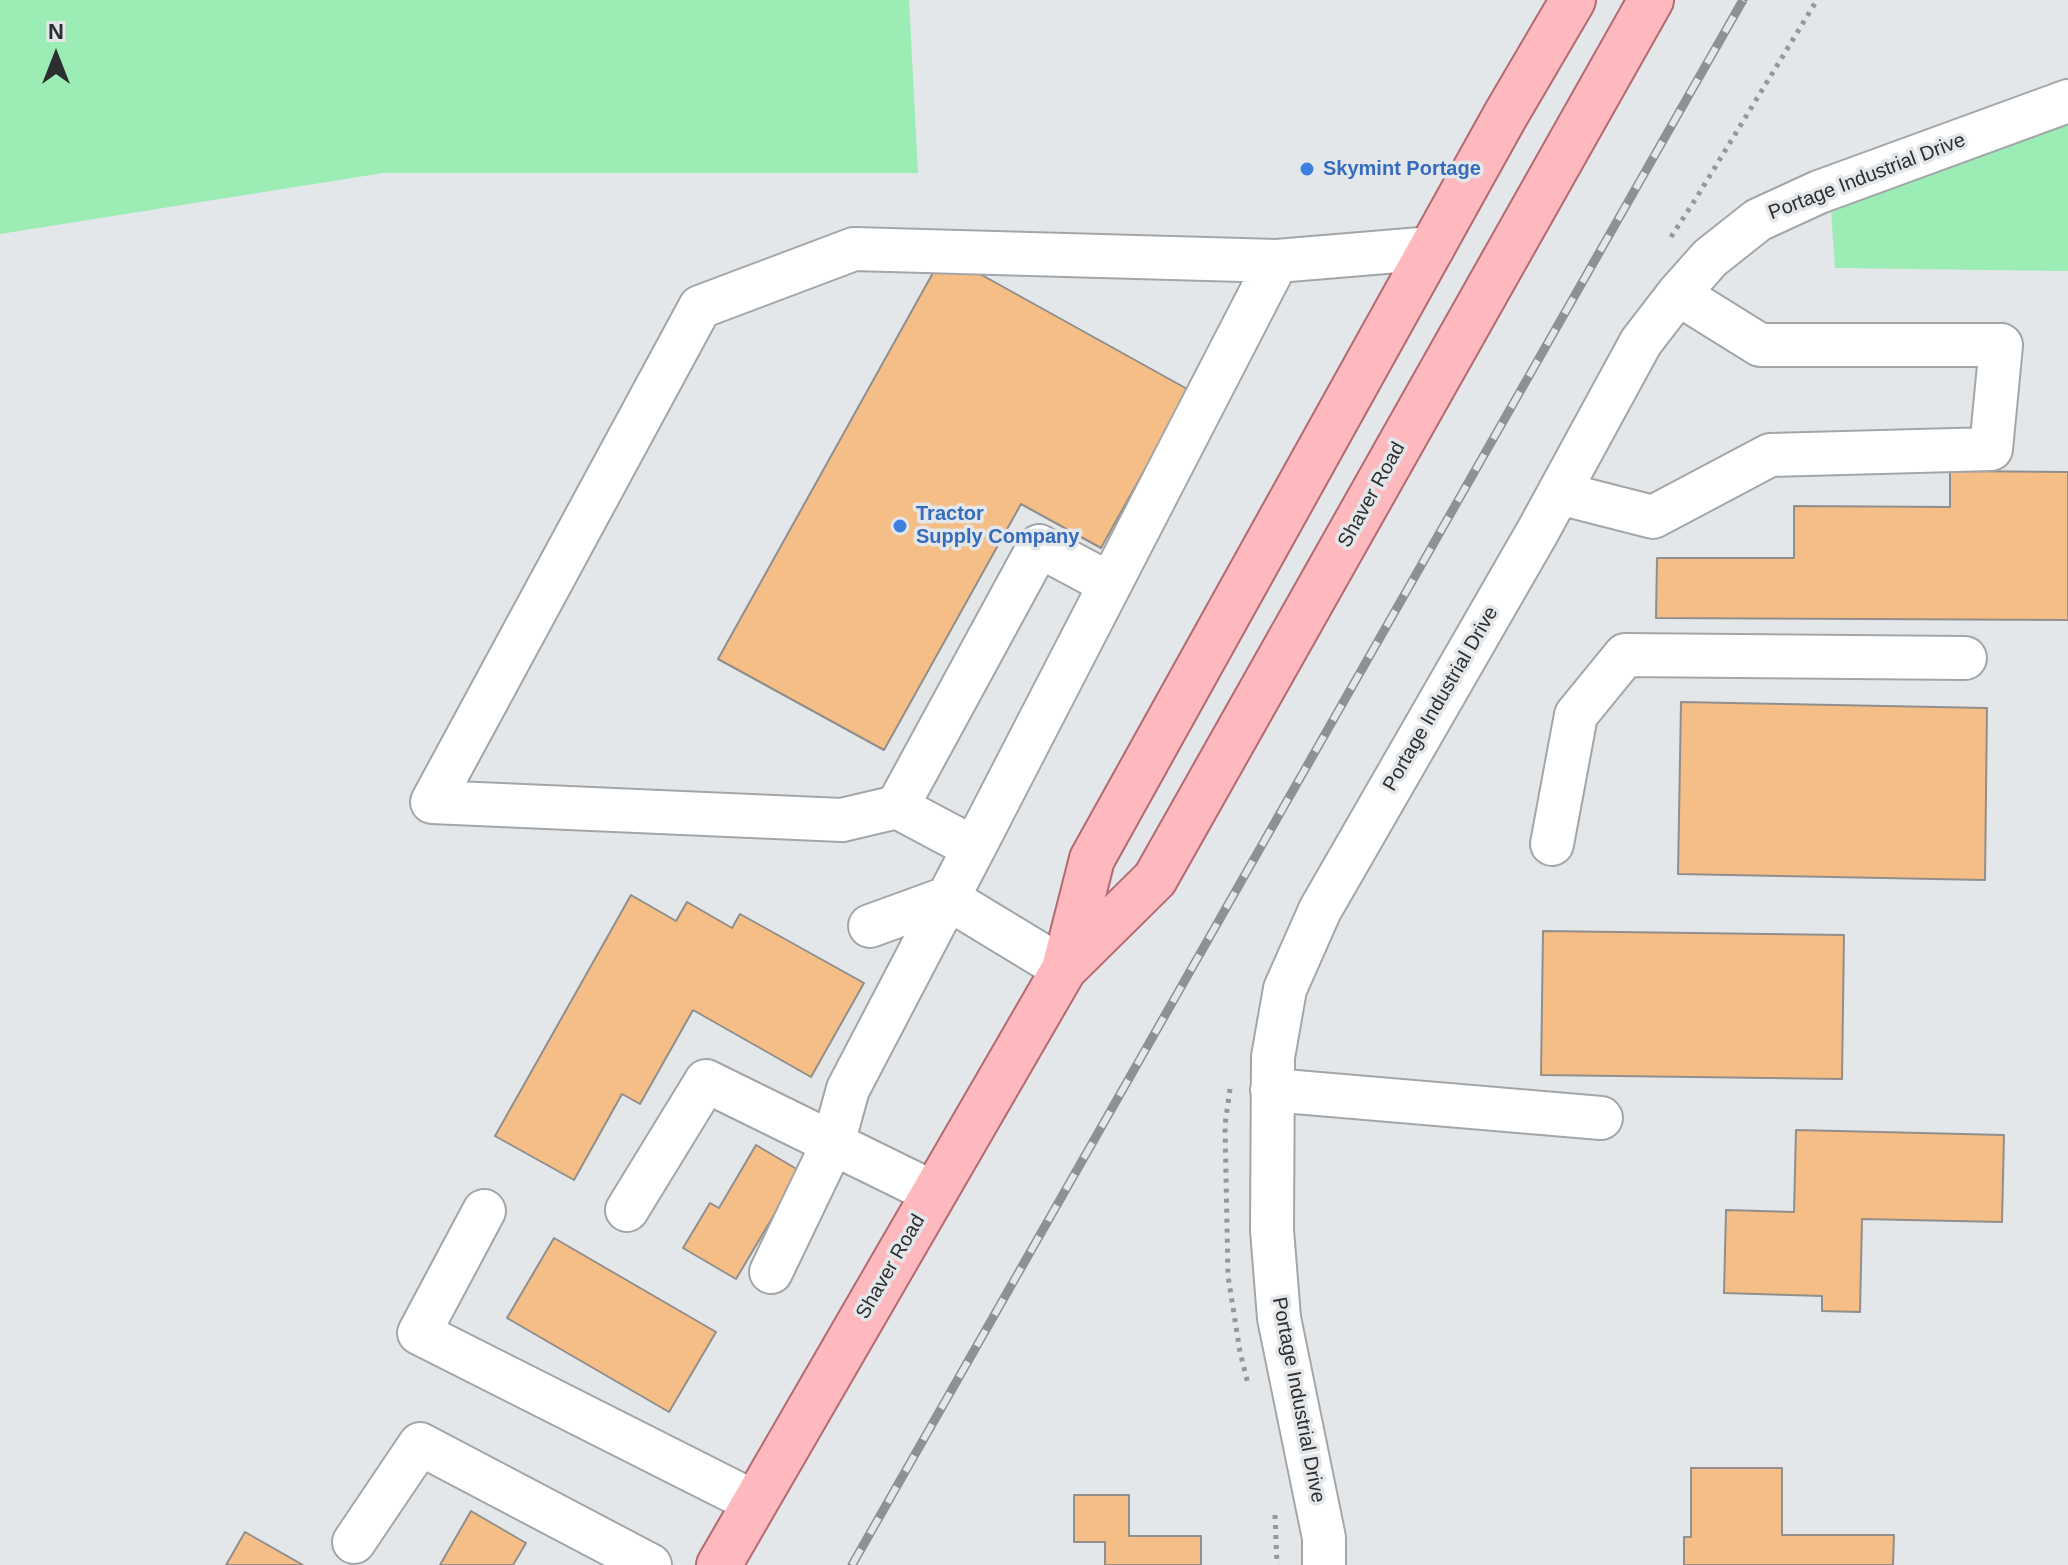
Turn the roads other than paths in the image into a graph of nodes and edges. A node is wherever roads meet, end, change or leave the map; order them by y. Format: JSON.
{"nodes":[{"id":1,"x":1573,"y":0,"type":"edge"},
{"id":2,"x":1651,"y":0,"type":"edge"},
{"id":3,"x":2068,"y":101,"type":"edge"},
{"id":4,"x":1433,"y":248,"type":"junction"},
{"id":5,"x":1277,"y":261,"type":"junction"},
{"id":6,"x":1678,"y":294,"type":"junction"},
{"id":7,"x":1559,"y":493,"type":"junction"},
{"id":8,"x":1110,"y":584,"type":"junction"},
{"id":9,"x":1965,"y":658,"type":"dead end"},
{"id":10,"x":897,"y":807,"type":"junction"},
{"id":11,"x":1552,"y":844,"type":"dead end"},
{"id":12,"x":974,"y":848,"type":"junction"},
{"id":13,"x":947,"y":898,"type":"junction"},
{"id":14,"x":870,"y":926,"type":"dead end"},
{"id":15,"x":1064,"y":969,"type":"junction"},
{"id":16,"x":1272,"y":1090,"type":"junction"},
{"id":17,"x":1601,"y":1118,"type":"dead end"},
{"id":18,"x":833,"y":1143,"type":"junction"},
{"id":19,"x":934,"y":1193,"type":"junction"},
{"id":20,"x":627,"y":1210,"type":"dead end"},
{"id":21,"x":484,"y":1211,"type":"dead end"},
{"id":22,"x":771,"y":1272,"type":"dead end"},
{"id":23,"x":754,"y":1502,"type":"junction"},
{"id":24,"x":354,"y":1542,"type":"dead end"},
{"id":25,"x":650,"y":1565,"type":"edge"},
{"id":26,"x":719,"y":1565,"type":"edge"},
{"id":27,"x":1324,"y":1565,"type":"edge"}],
"edges":[{"from":1,"to":4,"type":"main road","name":"Shaver Road"},
{"from":2,"to":15,"type":"main road","name":"Shaver Road"},
{"from":3,"to":6,"type":"street","name":"Portage Industrial Drive"},
{"from":4,"to":5,"type":"street"},
{"from":4,"to":15,"type":"main road","name":"Shaver Road"},
{"from":5,"to":8,"type":"street"},
{"from":5,"to":10,"type":"street"},
{"from":6,"to":7,"type":"street","name":"Portage Industrial Drive"},
{"from":6,"to":7,"type":"street"},
{"from":7,"to":16,"type":"street","name":"Portage Industrial Drive"},
{"from":8,"to":10,"type":"street"},
{"from":8,"to":12,"type":"street"},
{"from":9,"to":11,"type":"street"},
{"from":10,"to":12,"type":"street"},
{"from":12,"to":13,"type":"street"},
{"from":13,"to":14,"type":"street"},
{"from":13,"to":15,"type":"street"},
{"from":13,"to":18,"type":"street"},
{"from":15,"to":19,"type":"main road","name":"Shaver Road"},
{"from":16,"to":17,"type":"street"},
{"from":16,"to":27,"type":"street","name":"Portage Industrial Drive"},
{"from":18,"to":19,"type":"street"},
{"from":18,"to":20,"type":"street"},
{"from":18,"to":22,"type":"street"},
{"from":19,"to":23,"type":"main road","name":"Shaver Road"},
{"from":21,"to":23,"type":"street"},
{"from":23,"to":26,"type":"main road","name":"Shaver Road"},
{"from":24,"to":25,"type":"street"}]}
